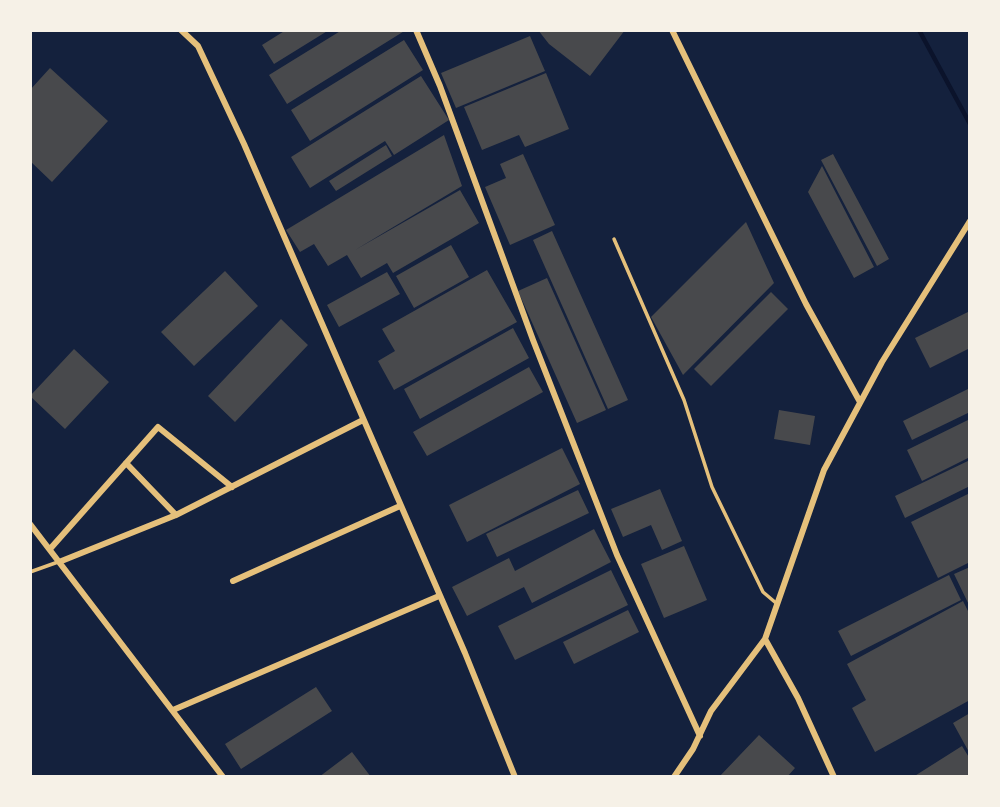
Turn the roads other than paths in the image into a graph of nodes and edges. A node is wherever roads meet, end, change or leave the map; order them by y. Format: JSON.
{"nodes":[{"id":1,"x":181,"y":30,"type":"edge"},
{"id":2,"x":416,"y":30,"type":"edge"},
{"id":3,"x":672,"y":30,"type":"edge"},
{"id":4,"x":970,"y":221,"type":"edge"},
{"id":5,"x":614,"y":239,"type":"dead end"},
{"id":6,"x":860,"y":402,"type":"junction"},
{"id":7,"x":363,"y":420,"type":"junction"},
{"id":8,"x":126,"y":463,"type":"junction"},
{"id":9,"x":232,"y":487,"type":"junction"},
{"id":10,"x":401,"y":506,"type":"junction"},
{"id":11,"x":176,"y":515,"type":"junction"},
{"id":12,"x":30,"y":524,"type":"edge"},
{"id":13,"x":50,"y":549,"type":"junction"},
{"id":14,"x":59,"y":562,"type":"junction"},
{"id":15,"x":30,"y":572,"type":"edge"},
{"id":16,"x":233,"y":581,"type":"dead end"},
{"id":17,"x":439,"y":596,"type":"junction"},
{"id":18,"x":777,"y":603,"type":"junction"},
{"id":19,"x":765,"y":639,"type":"junction"},
{"id":20,"x":173,"y":710,"type":"junction"},
{"id":21,"x":699,"y":736,"type":"junction"},
{"id":22,"x":223,"y":777,"type":"edge"},
{"id":23,"x":515,"y":777,"type":"edge"},
{"id":24,"x":674,"y":777,"type":"edge"},
{"id":25,"x":834,"y":777,"type":"edge"}],
"edges":[{"from":1,"to":7,"type":"street"},
{"from":2,"to":21,"type":"street"},
{"from":3,"to":6,"type":"street"},
{"from":4,"to":6,"type":"street"},
{"from":5,"to":18,"type":"lane"},
{"from":6,"to":18,"type":"street"},
{"from":7,"to":9,"type":"street"},
{"from":7,"to":10,"type":"street"},
{"from":8,"to":9,"type":"street"},
{"from":8,"to":11,"type":"street"},
{"from":8,"to":13,"type":"street"},
{"from":9,"to":11,"type":"street"},
{"from":10,"to":16,"type":"street"},
{"from":10,"to":17,"type":"street"},
{"from":11,"to":14,"type":"street"},
{"from":12,"to":13,"type":"street"},
{"from":13,"to":14,"type":"street"},
{"from":14,"to":15,"type":"lane"},
{"from":14,"to":20,"type":"street"},
{"from":17,"to":20,"type":"street"},
{"from":17,"to":23,"type":"street"},
{"from":18,"to":19,"type":"street"},
{"from":19,"to":21,"type":"street"},
{"from":19,"to":25,"type":"street"},
{"from":20,"to":22,"type":"street"},
{"from":21,"to":24,"type":"street"}]}
